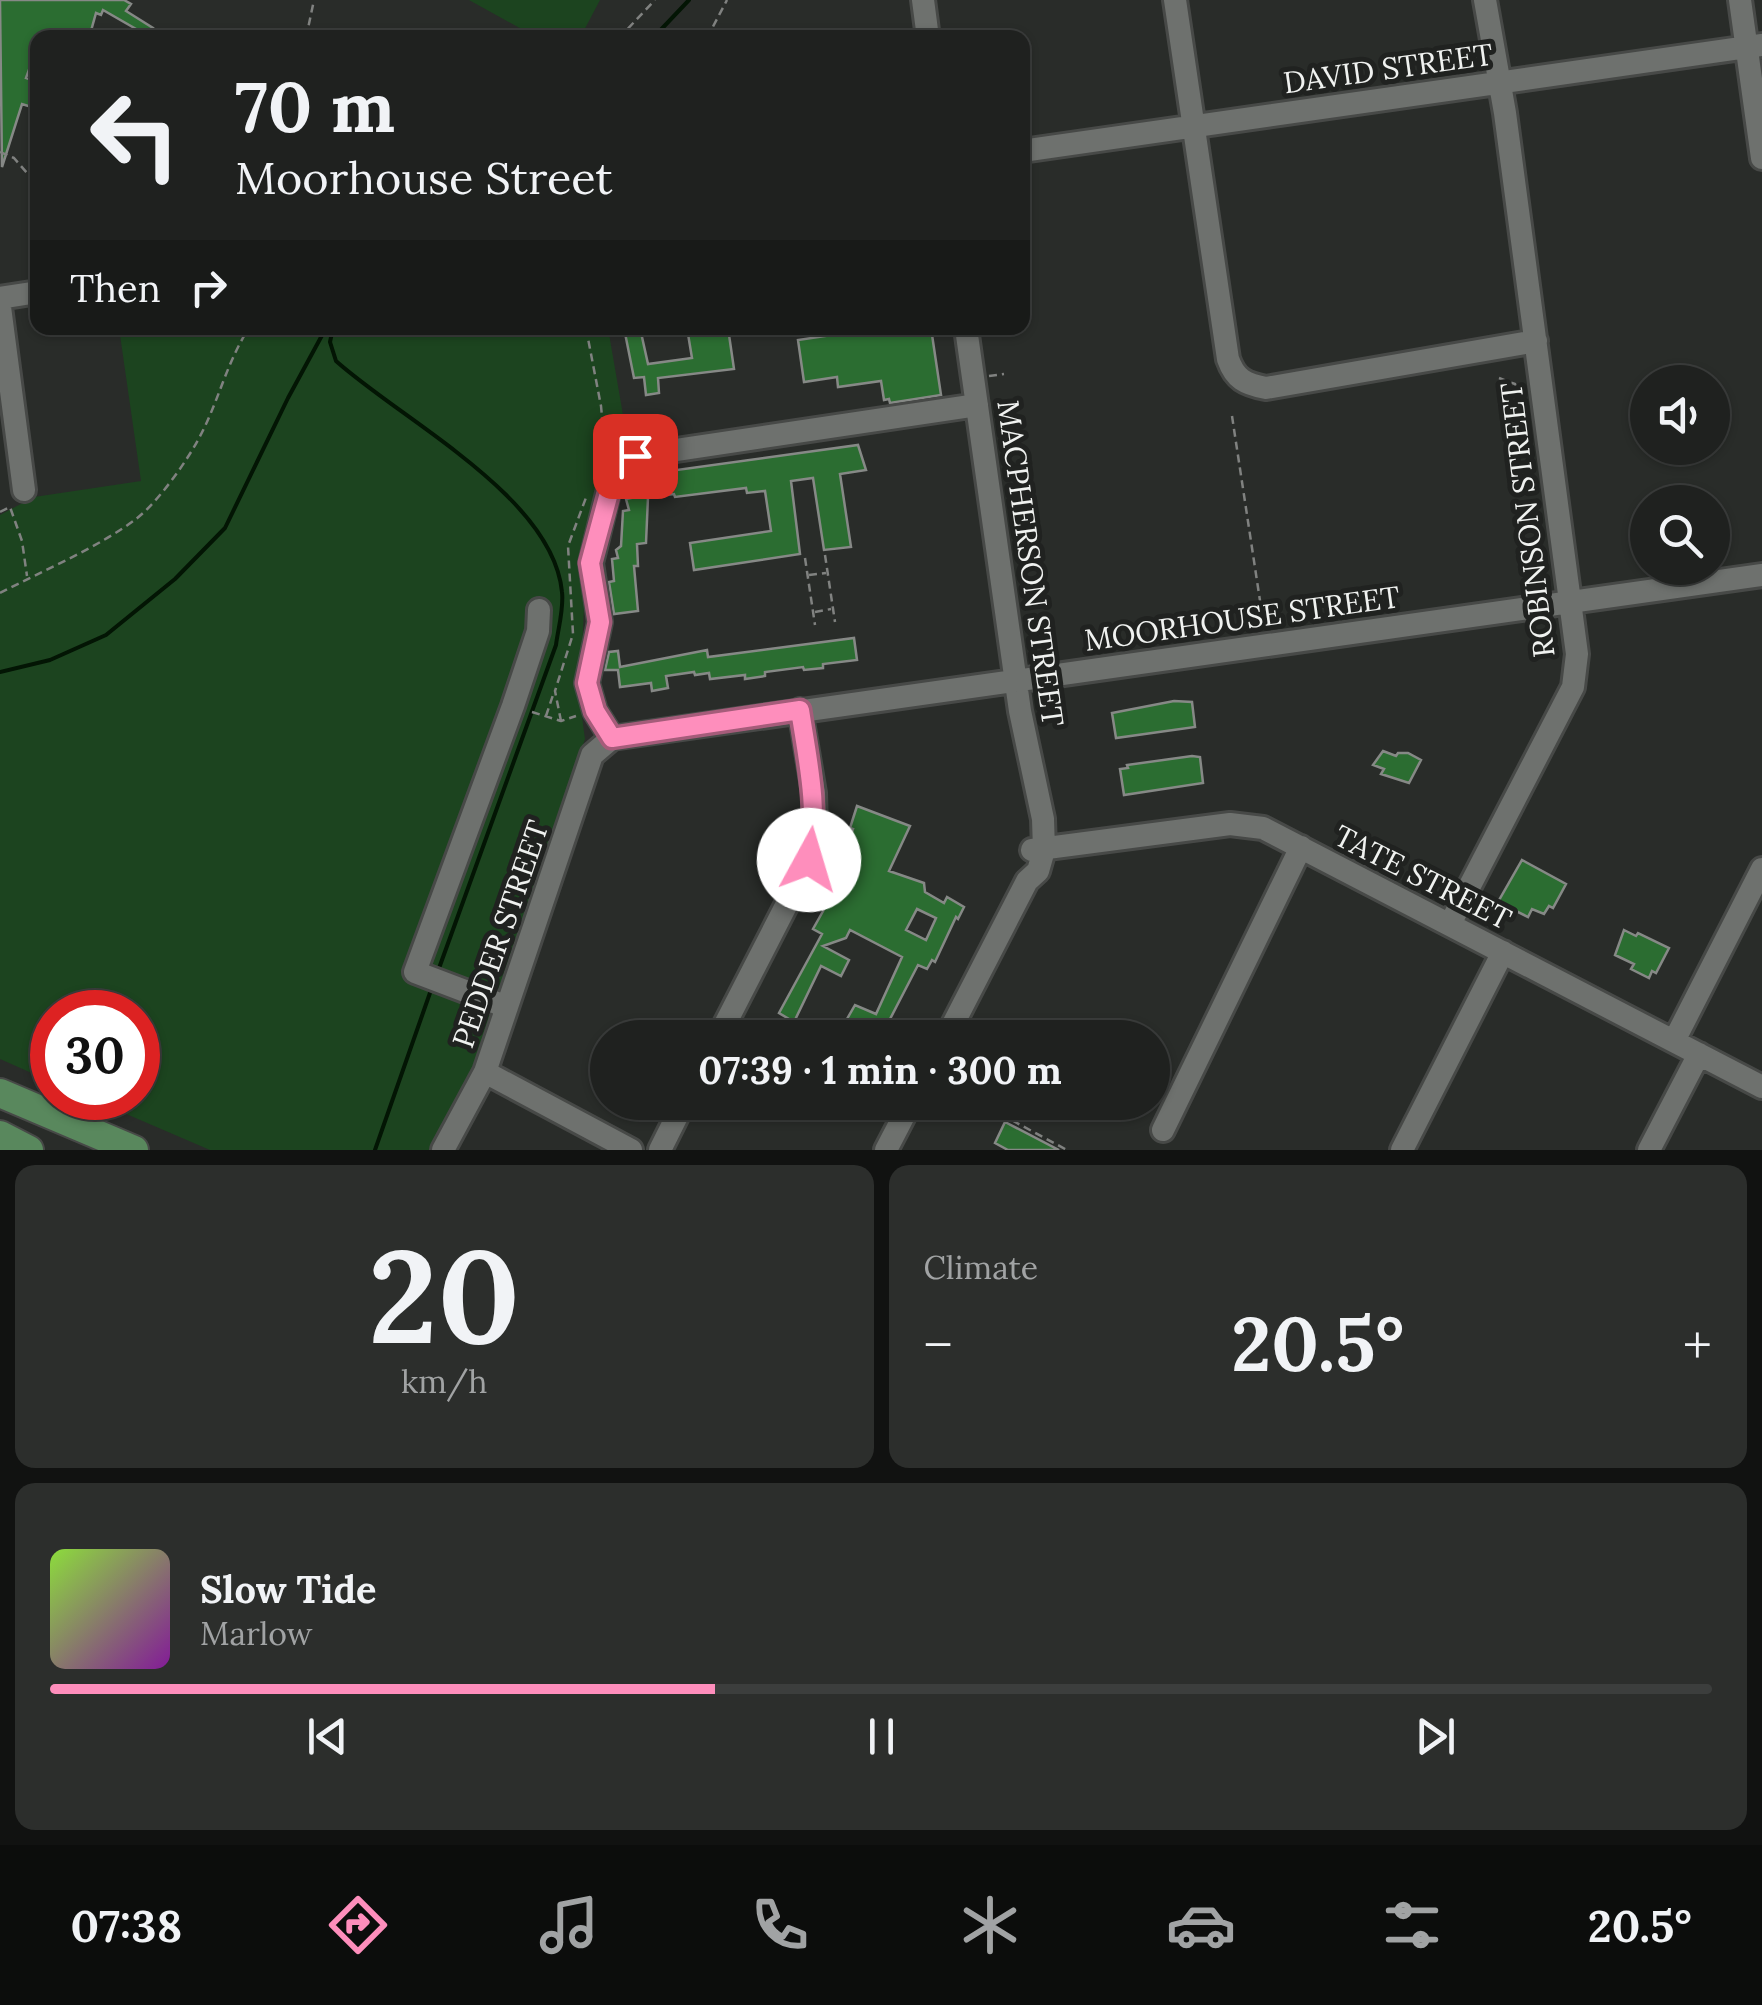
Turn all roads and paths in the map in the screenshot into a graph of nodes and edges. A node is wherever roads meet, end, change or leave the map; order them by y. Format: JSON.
{"nodes":[{"id":1,"x":655,"y":0,"type":"edge"},
{"id":2,"x":726,"y":0,"type":"edge"},
{"id":3,"x":923,"y":0,"type":"edge"},
{"id":4,"x":1175,"y":0,"type":"edge"},
{"id":5,"x":1484,"y":0,"type":"edge"},
{"id":6,"x":1740,"y":0,"type":"edge"},
{"id":7,"x":315,"y":1,"type":"edge"},
{"id":8,"x":308,"y":30,"type":"edge"},
{"id":9,"x":627,"y":30,"type":"edge"},
{"id":10,"x":711,"y":30,"type":"edge"},
{"id":11,"x":927,"y":30,"type":"edge"},
{"id":12,"x":1754,"y":46,"type":"edge"},
{"id":13,"x":1500,"y":82,"type":"junction"},
{"id":14,"x":1192,"y":126,"type":"junction"},
{"id":15,"x":1030,"y":150,"type":"edge"},
{"id":16,"x":0,"y":152,"type":"edge"},
{"id":17,"x":1762,"y":158,"type":"edge"},
{"id":18,"x":30,"y":171,"type":"edge"},
{"id":19,"x":30,"y":293,"type":"edge"},
{"id":20,"x":0,"y":298,"type":"edge"},
{"id":21,"x":0,"y":307,"type":"edge"},
{"id":22,"x":244,"y":335,"type":"edge"},
{"id":23,"x":587,"y":335,"type":"edge"},
{"id":24,"x":967,"y":335,"type":"edge"},
{"id":25,"x":1536,"y":341,"type":"junction"},
{"id":26,"x":1004,"y":374,"type":"dead end"},
{"id":27,"x":983,"y":377,"type":"dead end"},
{"id":28,"x":1499,"y":378,"type":"dead end"},
{"id":29,"x":1519,"y":392,"type":"dead end"},
{"id":30,"x":977,"y":406,"type":"junction"},
{"id":31,"x":1232,"y":416,"type":"dead end"},
{"id":32,"x":607,"y":476,"type":"junction"},
{"id":33,"x":24,"y":490,"type":"dead end"},
{"id":34,"x":0,"y":512,"type":"edge"},
{"id":35,"x":824,"y":555,"type":"dead end"},
{"id":36,"x":805,"y":558,"type":"dead end"},
{"id":37,"x":828,"y":573,"type":"junction"},
{"id":38,"x":1762,"y":574,"type":"edge"},
{"id":39,"x":808,"y":576,"type":"junction"},
{"id":40,"x":28,"y":578,"type":"junction"},
{"id":41,"x":0,"y":593,"type":"edge"},
{"id":42,"x":1571,"y":602,"type":"junction"},
{"id":43,"x":833,"y":609,"type":"junction"},
{"id":44,"x":540,"y":610,"type":"dead end"},
{"id":45,"x":813,"y":612,"type":"junction"},
{"id":46,"x":835,"y":622,"type":"dead end"},
{"id":47,"x":815,"y":625,"type":"dead end"},
{"id":48,"x":1266,"y":644,"type":"junction"},
{"id":49,"x":1016,"y":680,"type":"junction"},
{"id":50,"x":555,"y":690,"type":"junction"},
{"id":51,"x":800,"y":710,"type":"junction"},
{"id":52,"x":531,"y":712,"type":"junction"},
{"id":53,"x":586,"y":712,"type":"dead end"},
{"id":54,"x":561,"y":721,"type":"junction"},
{"id":55,"x":612,"y":738,"type":"junction"},
{"id":56,"x":1301,"y":847,"type":"junction"},
{"id":57,"x":1038,"y":850,"type":"junction"},
{"id":58,"x":1762,"y":870,"type":"edge"},
{"id":59,"x":1450,"y":924,"type":"junction"},
{"id":60,"x":1503,"y":952,"type":"junction"},
{"id":61,"x":507,"y":1007,"type":"junction"},
{"id":62,"x":727,"y":1020,"type":"edge"},
{"id":63,"x":955,"y":1020,"type":"edge"},
{"id":64,"x":1674,"y":1041,"type":"junction"},
{"id":65,"x":1699,"y":1054,"type":"junction"},
{"id":66,"x":485,"y":1072,"type":"junction"},
{"id":67,"x":1762,"y":1088,"type":"edge"},
{"id":68,"x":0,"y":1093,"type":"edge"},
{"id":69,"x":675,"y":1120,"type":"edge"},
{"id":70,"x":902,"y":1120,"type":"edge"},
{"id":71,"x":1012,"y":1120,"type":"edge"},
{"id":72,"x":1163,"y":1130,"type":"dead end"},
{"id":73,"x":0,"y":1135,"type":"edge"},
{"id":74,"x":29,"y":1150,"type":"edge"},
{"id":75,"x":134,"y":1150,"type":"edge"},
{"id":76,"x":443,"y":1150,"type":"edge"},
{"id":77,"x":631,"y":1150,"type":"edge"},
{"id":78,"x":660,"y":1150,"type":"edge"},
{"id":79,"x":886,"y":1150,"type":"edge"},
{"id":80,"x":1068,"y":1150,"type":"edge"},
{"id":81,"x":1402,"y":1150,"type":"edge"},
{"id":82,"x":1649,"y":1150,"type":"edge"}],
"edges":[{"from":1,"to":9,"type":"path"},
{"from":2,"to":10,"type":"path"},
{"from":3,"to":11,"type":"street"},
{"from":4,"to":14,"type":"street"},
{"from":5,"to":13,"type":"street","name":"ROBINSON STREET"},
{"from":6,"to":12,"type":"street"},
{"from":7,"to":8,"type":"path"},
{"from":12,"to":13,"type":"street","name":"DAVID STREET"},
{"from":12,"to":17,"type":"street"},
{"from":13,"to":14,"type":"street","name":"DAVID STREET"},
{"from":13,"to":25,"type":"street","name":"ROBINSON STREET"},
{"from":14,"to":15,"type":"street","name":"DAVID STREET"},
{"from":14,"to":25,"type":"street"},
{"from":16,"to":18,"type":"path"},
{"from":19,"to":20,"type":"street"},
{"from":21,"to":33,"type":"street"},
{"from":22,"to":40,"type":"path"},
{"from":23,"to":32,"type":"path"},
{"from":24,"to":30,"type":"street","name":"MACPHERSON STREET"},
{"from":25,"to":42,"type":"street","name":"ROBINSON STREET"},
{"from":26,"to":27,"type":"path"},
{"from":28,"to":29,"type":"path"},
{"from":30,"to":32,"type":"street"},
{"from":30,"to":49,"type":"street","name":"MACPHERSON STREET"},
{"from":31,"to":48,"type":"path"},
{"from":32,"to":50,"type":"path"},
{"from":32,"to":55,"type":"street"},
{"from":34,"to":40,"type":"path"},
{"from":35,"to":37,"type":"path"},
{"from":36,"to":39,"type":"path"},
{"from":37,"to":39,"type":"path"},
{"from":37,"to":43,"type":"path"},
{"from":38,"to":42,"type":"street","name":"MOORHOUSE STREET"},
{"from":39,"to":45,"type":"path"},
{"from":40,"to":41,"type":"path"},
{"from":42,"to":48,"type":"street","name":"MOORHOUSE STREET"},
{"from":42,"to":59,"type":"street","name":"ROBINSON STREET"},
{"from":43,"to":45,"type":"path"},
{"from":43,"to":46,"type":"path"},
{"from":44,"to":52,"type":"street"},
{"from":45,"to":47,"type":"path"},
{"from":48,"to":49,"type":"street","name":"MOORHOUSE STREET"},
{"from":49,"to":51,"type":"street","name":"MOORHOUSE STREET"},
{"from":49,"to":57,"type":"street","name":"MACPHERSON STREET"},
{"from":50,"to":52,"type":"path"},
{"from":50,"to":54,"type":"path"},
{"from":51,"to":55,"type":"street","name":"MOORHOUSE STREET"},
{"from":51,"to":62,"type":"street"},
{"from":52,"to":54,"type":"path"},
{"from":52,"to":61,"type":"street"},
{"from":53,"to":54,"type":"path"},
{"from":55,"to":61,"type":"street","name":"PEDDER STREET"},
{"from":56,"to":57,"type":"street","name":"TATE STREET"},
{"from":56,"to":59,"type":"street","name":"TATE STREET"},
{"from":56,"to":72,"type":"street"},
{"from":57,"to":63,"type":"street","name":"MACPHERSON STREET"},
{"from":58,"to":64,"type":"street"},
{"from":59,"to":60,"type":"street","name":"TATE STREET"},
{"from":60,"to":64,"type":"street","name":"TATE STREET"},
{"from":60,"to":81,"type":"street"},
{"from":61,"to":66,"type":"street","name":"PEDDER STREET"},
{"from":64,"to":65,"type":"street","name":"TATE STREET"},
{"from":65,"to":67,"type":"street","name":"TATE STREET"},
{"from":65,"to":82,"type":"street"},
{"from":66,"to":76,"type":"street","name":"PEDDER STREET"},
{"from":66,"to":77,"type":"street"},
{"from":68,"to":75,"type":"main road"},
{"from":69,"to":78,"type":"street"},
{"from":70,"to":79,"type":"street"},
{"from":71,"to":80,"type":"path"},
{"from":73,"to":74,"type":"main road"}]}
